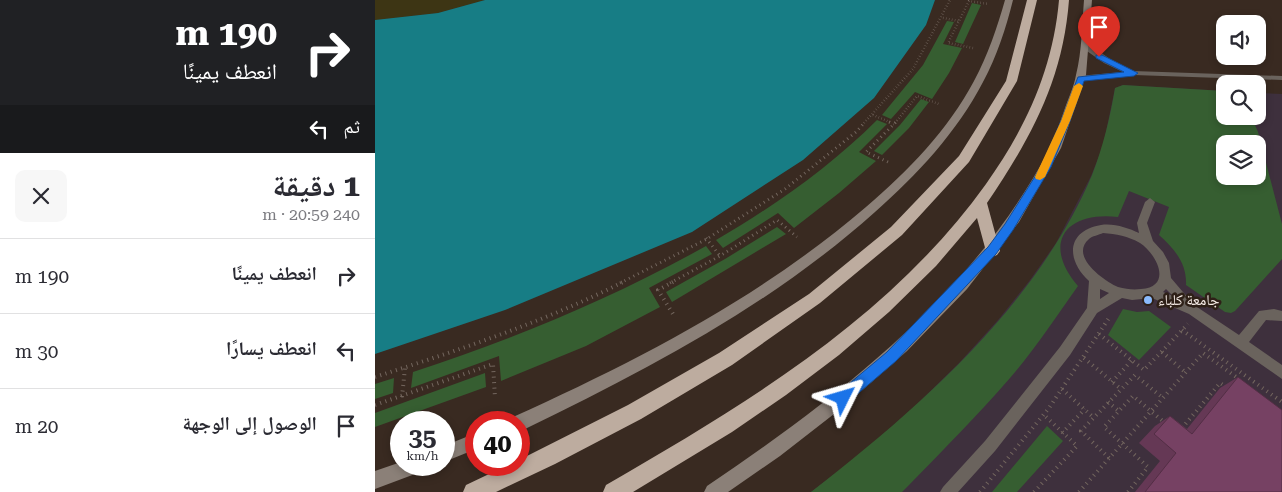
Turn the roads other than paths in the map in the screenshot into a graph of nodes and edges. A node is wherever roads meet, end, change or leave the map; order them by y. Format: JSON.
{"nodes":[{"id":1,"x":1009,"y":0,"type":"edge"},
{"id":2,"x":1032,"y":0,"type":"edge"},
{"id":3,"x":1064,"y":0,"type":"edge"},
{"id":4,"x":1088,"y":0,"type":"edge"},
{"id":5,"x":1087,"y":47,"type":"junction"},
{"id":6,"x":1134,"y":73,"type":"junction"},
{"id":7,"x":1081,"y":78,"type":"junction"},
{"id":8,"x":1282,"y":78,"type":"edge"},
{"id":9,"x":1150,"y":202,"type":"dead end"},
{"id":10,"x":980,"y":203,"type":"junction"},
{"id":11,"x":1143,"y":218,"type":"junction"},
{"id":12,"x":1123,"y":231,"type":"junction"},
{"id":13,"x":1148,"y":243,"type":"junction"},
{"id":14,"x":992,"y":250,"type":"junction"},
{"id":15,"x":1165,"y":279,"type":"junction"},
{"id":16,"x":1095,"y":280,"type":"junction"},
{"id":17,"x":1120,"y":293,"type":"junction"},
{"id":18,"x":1152,"y":293,"type":"junction"},
{"id":19,"x":1093,"y":309,"type":"junction"},
{"id":20,"x":1193,"y":310,"type":"junction"},
{"id":21,"x":1282,"y":316,"type":"edge"},
{"id":22,"x":1240,"y":343,"type":"junction"},
{"id":23,"x":1282,"y":373,"type":"edge"},
{"id":24,"x":530,"y":418,"type":"edge"},
{"id":25,"x":390,"y":475,"type":"edge"},
{"id":26,"x":375,"y":480,"type":"edge"},
{"id":27,"x":473,"y":492,"type":"edge"},
{"id":28,"x":613,"y":492,"type":"edge"},
{"id":29,"x":713,"y":492,"type":"edge"},
{"id":30,"x":947,"y":492,"type":"edge"}],
"edges":[{"from":1,"to":24,"type":"street"},
{"from":2,"to":27,"type":"highway"},
{"from":3,"to":10,"type":"highway"},
{"from":4,"to":5,"type":"street"},
{"from":5,"to":6,"type":"lane"},
{"from":5,"to":7,"type":"street"},
{"from":6,"to":7,"type":"lane"},
{"from":6,"to":8,"type":"lane"},
{"from":7,"to":14,"type":"street"},
{"from":9,"to":11,"type":"lane"},
{"from":10,"to":14,"type":"highway"},
{"from":10,"to":28,"type":"highway"},
{"from":11,"to":12,"type":"lane"},
{"from":11,"to":13,"type":"lane"},
{"from":12,"to":13,"type":"lane"},
{"from":12,"to":16,"type":"lane"},
{"from":13,"to":15,"type":"lane"},
{"from":14,"to":29,"type":"street"},
{"from":15,"to":18,"type":"lane"},
{"from":15,"to":20,"type":"lane"},
{"from":16,"to":17,"type":"lane"},
{"from":16,"to":19,"type":"lane"},
{"from":17,"to":18,"type":"lane"},
{"from":17,"to":19,"type":"lane"},
{"from":18,"to":20,"type":"lane"},
{"from":19,"to":30,"type":"lane"},
{"from":20,"to":22,"type":"lane"},
{"from":21,"to":22,"type":"lane"},
{"from":22,"to":23,"type":"lane"},
{"from":25,"to":26,"type":"street"}]}
